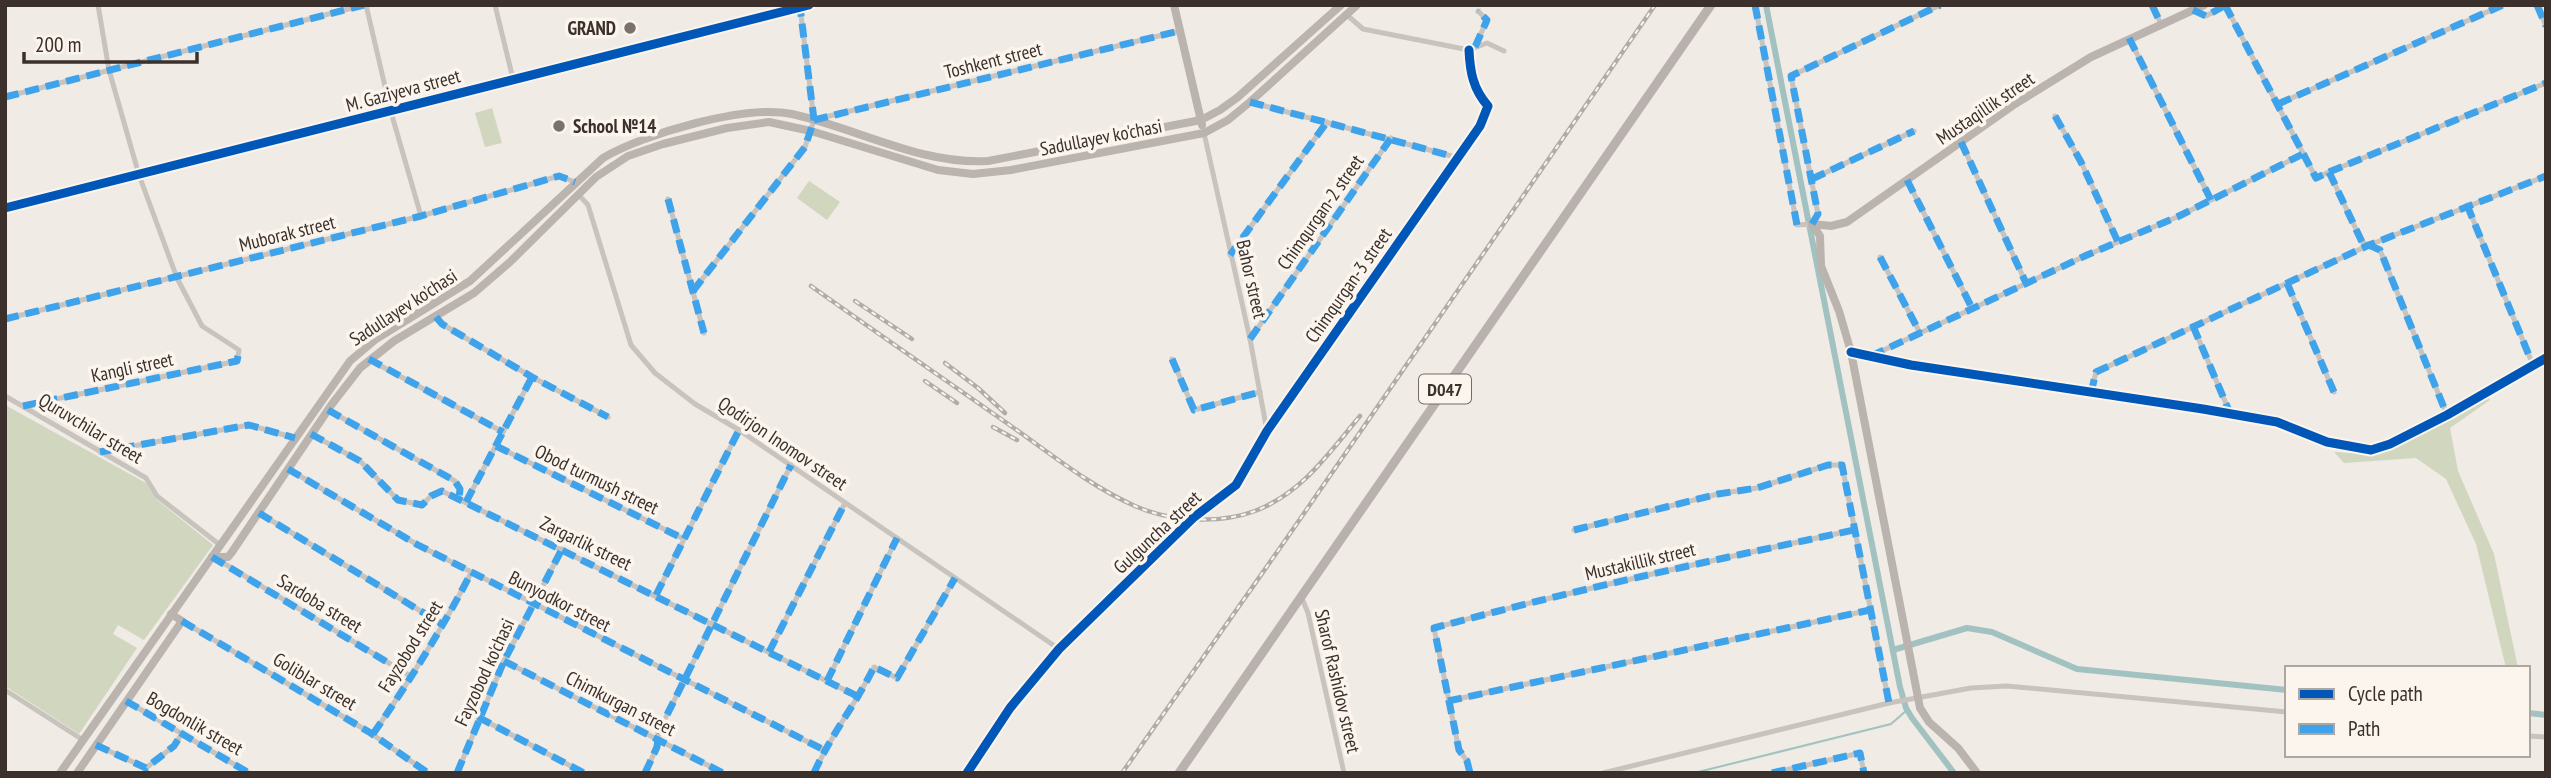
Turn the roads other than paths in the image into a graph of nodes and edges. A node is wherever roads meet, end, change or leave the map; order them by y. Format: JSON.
{"nodes":[{"id":1,"x":98,"y":5,"type":"edge"},
{"id":2,"x":365,"y":5,"type":"edge"},
{"id":3,"x":495,"y":5,"type":"edge"},
{"id":4,"x":1174,"y":5,"type":"edge"},
{"id":5,"x":1341,"y":5,"type":"edge"},
{"id":6,"x":1357,"y":5,"type":"edge"},
{"id":7,"x":1711,"y":5,"type":"edge"},
{"id":8,"x":1755,"y":5,"type":"edge"},
{"id":9,"x":1940,"y":5,"type":"edge"},
{"id":10,"x":2152,"y":5,"type":"edge"},
{"id":11,"x":2204,"y":5,"type":"edge"},
{"id":12,"x":2225,"y":5,"type":"edge"},
{"id":13,"x":2503,"y":5,"type":"edge"},
{"id":14,"x":2537,"y":5,"type":"edge"},
{"id":15,"x":805,"y":6,"type":"edge"},
{"id":16,"x":787,"y":8,"type":"edge"},
{"id":17,"x":2193,"y":10,"type":"junction"},
{"id":18,"x":1478,"y":11,"type":"dead end"},
{"id":19,"x":1347,"y":15,"type":"junction"},
{"id":20,"x":2161,"y":24,"type":"junction"},
{"id":21,"x":2546,"y":26,"type":"edge"},
{"id":22,"x":1179,"y":31,"type":"junction"},
{"id":23,"x":2129,"y":38,"type":"junction"},
{"id":24,"x":1472,"y":49,"type":"junction"},
{"id":25,"x":1504,"y":51,"type":"dead end"},
{"id":26,"x":109,"y":70,"type":"junction"},
{"id":27,"x":513,"y":79,"type":"junction"},
{"id":28,"x":2546,"y":83,"type":"edge"},
{"id":29,"x":5,"y":97,"type":"edge"},
{"id":30,"x":1250,"y":102,"type":"junction"},
{"id":31,"x":2277,"y":104,"type":"junction"},
{"id":32,"x":391,"y":112,"type":"junction"},
{"id":33,"x":2055,"y":116,"type":"dead end"},
{"id":34,"x":814,"y":120,"type":"junction"},
{"id":35,"x":1201,"y":120,"type":"junction"},
{"id":36,"x":1327,"y":122,"type":"junction"},
{"id":37,"x":811,"y":131,"type":"junction"},
{"id":38,"x":1914,"y":131,"type":"dead end"},
{"id":39,"x":1204,"y":133,"type":"junction"},
{"id":40,"x":1391,"y":138,"type":"junction"},
{"id":41,"x":1961,"y":142,"type":"junction"},
{"id":42,"x":2303,"y":154,"type":"junction"},
{"id":43,"x":1458,"y":158,"type":"junction"},
{"id":44,"x":2329,"y":172,"type":"junction"},
{"id":45,"x":139,"y":175,"type":"junction"},
{"id":46,"x":2546,"y":176,"type":"edge"},
{"id":47,"x":1812,"y":179,"type":"junction"},
{"id":48,"x":1907,"y":180,"type":"junction"},
{"id":49,"x":575,"y":181,"type":"junction"},
{"id":50,"x":578,"y":194,"type":"junction"},
{"id":51,"x":668,"y":199,"type":"dead end"},
{"id":52,"x":2211,"y":200,"type":"junction"},
{"id":53,"x":2467,"y":205,"type":"junction"},
{"id":54,"x":5,"y":208,"type":"edge"},
{"id":55,"x":421,"y":216,"type":"junction"},
{"id":56,"x":1812,"y":224,"type":"junction"},
{"id":57,"x":2118,"y":242,"type":"junction"},
{"id":58,"x":2369,"y":245,"type":"junction"},
{"id":59,"x":1230,"y":255,"type":"junction"},
{"id":60,"x":1880,"y":257,"type":"dead end"},
{"id":61,"x":177,"y":278,"type":"junction"},
{"id":62,"x":2026,"y":283,"type":"junction"},
{"id":63,"x":2287,"y":283,"type":"junction"},
{"id":64,"x":693,"y":292,"type":"junction"},
{"id":65,"x":1972,"y":308,"type":"junction"},
{"id":66,"x":436,"y":317,"type":"junction"},
{"id":67,"x":5,"y":319,"type":"edge"},
{"id":68,"x":2193,"y":326,"type":"junction"},
{"id":69,"x":704,"y":333,"type":"dead end"},
{"id":70,"x":1920,"y":333,"type":"junction"},
{"id":71,"x":1250,"y":339,"type":"junction"},
{"id":72,"x":1851,"y":352,"type":"junction"},
{"id":73,"x":1871,"y":356,"type":"junction"},
{"id":74,"x":2546,"y":358,"type":"edge"},
{"id":75,"x":369,"y":359,"type":"junction"},
{"id":76,"x":1172,"y":359,"type":"dead end"},
{"id":77,"x":2533,"y":365,"type":"junction"},
{"id":78,"x":532,"y":377,"type":"junction"},
{"id":79,"x":1260,"y":392,"type":"junction"},
{"id":80,"x":2334,"y":392,"type":"dead end"},
{"id":81,"x":2091,"y":393,"type":"junction"},
{"id":82,"x":5,"y":396,"type":"edge"},
{"id":83,"x":23,"y":406,"type":"junction"},
{"id":84,"x":328,"y":410,"type":"junction"},
{"id":85,"x":2230,"y":414,"type":"junction"},
{"id":86,"x":2447,"y":415,"type":"junction"},
{"id":87,"x":608,"y":417,"type":"dead end"},
{"id":88,"x":739,"y":430,"type":"junction"},
{"id":89,"x":503,"y":432,"type":"junction"},
{"id":90,"x":1267,"y":432,"type":"junction"},
{"id":91,"x":311,"y":434,"type":"junction"},
{"id":92,"x":295,"y":438,"type":"junction"},
{"id":93,"x":496,"y":446,"type":"junction"},
{"id":94,"x":100,"y":452,"type":"junction"},
{"id":95,"x":791,"y":466,"type":"junction"},
{"id":96,"x":288,"y":469,"type":"junction"},
{"id":97,"x":459,"y":499,"type":"junction"},
{"id":98,"x":466,"y":502,"type":"junction"},
{"id":99,"x":845,"y":503,"type":"junction"},
{"id":100,"x":259,"y":513,"type":"junction"},
{"id":101,"x":1574,"y":530,"type":"dead end"},
{"id":102,"x":1854,"y":530,"type":"junction"},
{"id":103,"x":897,"y":538,"type":"junction"},
{"id":104,"x":684,"y":539,"type":"junction"},
{"id":105,"x":220,"y":545,"type":"junction"},
{"id":106,"x":562,"y":548,"type":"junction"},
{"id":107,"x":212,"y":556,"type":"junction"},
{"id":108,"x":471,"y":573,"type":"junction"},
{"id":109,"x":955,"y":578,"type":"junction"},
{"id":110,"x":656,"y":595,"type":"junction"},
{"id":111,"x":1301,"y":596,"type":"junction"},
{"id":112,"x":532,"y":605,"type":"junction"},
{"id":113,"x":1870,"y":610,"type":"junction"},
{"id":114,"x":171,"y":614,"type":"junction"},
{"id":115,"x":182,"y":621,"type":"junction"},
{"id":116,"x":442,"y":624,"type":"junction"},
{"id":117,"x":712,"y":624,"type":"junction"},
{"id":118,"x":1059,"y":649,"type":"junction"},
{"id":119,"x":769,"y":652,"type":"junction"},
{"id":120,"x":504,"y":661,"type":"junction"},
{"id":121,"x":412,"y":677,"type":"junction"},
{"id":122,"x":684,"y":680,"type":"junction"},
{"id":123,"x":827,"y":681,"type":"junction"},
{"id":124,"x":5,"y":690,"type":"edge"},
{"id":125,"x":859,"y":697,"type":"junction"},
{"id":126,"x":1918,"y":699,"type":"junction"},
{"id":127,"x":126,"y":701,"type":"junction"},
{"id":128,"x":1448,"y":701,"type":"junction"},
{"id":129,"x":1889,"y":703,"type":"junction"},
{"id":130,"x":2285,"y":712,"type":"edge"},
{"id":131,"x":478,"y":718,"type":"junction"},
{"id":132,"x":182,"y":733,"type":"junction"},
{"id":133,"x":373,"y":734,"type":"junction"},
{"id":134,"x":657,"y":739,"type":"junction"},
{"id":135,"x":83,"y":740,"type":"junction"},
{"id":136,"x":96,"y":745,"type":"junction"},
{"id":137,"x":824,"y":750,"type":"junction"},
{"id":138,"x":71,"y":757,"type":"junction"},
{"id":139,"x":84,"y":762,"type":"junction"},
{"id":140,"x":60,"y":773,"type":"edge"},
{"id":141,"x":77,"y":773,"type":"edge"},
{"id":142,"x":249,"y":773,"type":"edge"},
{"id":143,"x":428,"y":773,"type":"edge"},
{"id":144,"x":457,"y":773,"type":"edge"},
{"id":145,"x":584,"y":773,"type":"edge"},
{"id":146,"x":645,"y":773,"type":"edge"},
{"id":147,"x":723,"y":773,"type":"edge"},
{"id":148,"x":814,"y":773,"type":"edge"},
{"id":149,"x":967,"y":773,"type":"edge"},
{"id":150,"x":1180,"y":773,"type":"edge"},
{"id":151,"x":1344,"y":773,"type":"edge"},
{"id":152,"x":1470,"y":773,"type":"edge"},
{"id":153,"x":1603,"y":773,"type":"edge"},
{"id":154,"x":1772,"y":773,"type":"edge"},
{"id":155,"x":1864,"y":773,"type":"edge"},
{"id":156,"x":1977,"y":773,"type":"edge"}],
"edges":[{"from":1,"to":26,"type":"street"},
{"from":2,"to":26,"type":"street"},
{"from":2,"to":32,"type":"street"},
{"from":3,"to":27,"type":"street"},
{"from":4,"to":22,"type":"main road"},
{"from":5,"to":35,"type":"main road","name":"Sadullayev ko'chasi"},
{"from":6,"to":19,"type":"main road","name":"Sadullayev ko'chasi"},
{"from":7,"to":111,"type":"main road","number":"D047"},
{"from":8,"to":56,"type":"street","name":"Mustaqillik street"},
{"from":9,"to":47,"type":"street"},
{"from":10,"to":20,"type":"street"},
{"from":11,"to":17,"type":"main road","name":"Mustaqillik street"},
{"from":12,"to":17,"type":"street","name":"Mustaqillik street"},
{"from":12,"to":31,"type":"street"},
{"from":13,"to":31,"type":"street"},
{"from":14,"to":21,"type":"street"},
{"from":15,"to":16,"type":"main road","name":"M. Gaziyeva street"},
{"from":15,"to":34,"type":"street"},
{"from":16,"to":27,"type":"main road","name":"M. Gaziyeva street"},
{"from":17,"to":20,"type":"main road","name":"Mustaqillik street"},
{"from":18,"to":24,"type":"street"},
{"from":19,"to":24,"type":"street"},
{"from":19,"to":30,"type":"main road","name":"Sadullayev ko'chasi"},
{"from":20,"to":23,"type":"main road","name":"Mustaqillik street"},
{"from":22,"to":34,"type":"street","name":"Toshkent street"},
{"from":22,"to":35,"type":"main road"},
{"from":23,"to":41,"type":"main road","name":"Mustaqillik street"},
{"from":23,"to":52,"type":"street"},
{"from":24,"to":25,"type":"street"},
{"from":24,"to":43,"type":"street","name":"Chimqurgan-3 street"},
{"from":26,"to":29,"type":"street"},
{"from":26,"to":45,"type":"street"},
{"from":27,"to":32,"type":"main road","name":"M. Gaziyeva street"},
{"from":28,"to":44,"type":"street"},
{"from":30,"to":36,"type":"street"},
{"from":30,"to":39,"type":"main road","name":"Sadullayev ko'chasi"},
{"from":31,"to":42,"type":"street"},
{"from":32,"to":45,"type":"main road","name":"M. Gaziyeva street"},
{"from":32,"to":55,"type":"street"},
{"from":33,"to":57,"type":"street"},
{"from":34,"to":35,"type":"main road","name":"Sadullayev ko'chasi"},
{"from":34,"to":37,"type":"street"},
{"from":34,"to":49,"type":"main road","name":"Sadullayev ko'chasi"},
{"from":35,"to":39,"type":"main road"},
{"from":36,"to":40,"type":"street"},
{"from":36,"to":59,"type":"street"},
{"from":37,"to":39,"type":"main road","name":"Sadullayev ko'chasi"},
{"from":37,"to":50,"type":"main road","name":"Sadullayev ko'chasi"},
{"from":37,"to":64,"type":"street"},
{"from":38,"to":47,"type":"street"},
{"from":39,"to":59,"type":"street","name":"Bahor street"},
{"from":40,"to":43,"type":"street"},
{"from":40,"to":71,"type":"street","name":"Chimqurgan-2 street"},
{"from":41,"to":48,"type":"main road","name":"Mustaqillik street"},
{"from":41,"to":62,"type":"street"},
{"from":42,"to":44,"type":"street"},
{"from":42,"to":52,"type":"street"},
{"from":43,"to":90,"type":"street","name":"Chimqurgan-3 street"},
{"from":44,"to":58,"type":"street"},
{"from":45,"to":54,"type":"main road","name":"M. Gaziyeva street"},
{"from":45,"to":61,"type":"street"},
{"from":46,"to":53,"type":"street"},
{"from":47,"to":56,"type":"street"},
{"from":48,"to":56,"type":"main road","name":"Mustaqillik street"},
{"from":48,"to":65,"type":"street"},
{"from":49,"to":55,"type":"street","name":"Muborak street"},
{"from":49,"to":92,"type":"main road","name":"Sadullayev ko'chasi"},
{"from":50,"to":66,"type":"main road","name":"Sadullayev ko'chasi"},
{"from":50,"to":88,"type":"street","name":"Qodirjon Inomov street"},
{"from":51,"to":64,"type":"street"},
{"from":52,"to":57,"type":"street"},
{"from":53,"to":58,"type":"street"},
{"from":53,"to":77,"type":"street"},
{"from":55,"to":61,"type":"street","name":"Muborak street"},
{"from":56,"to":72,"type":"main road"},
{"from":57,"to":62,"type":"street"},
{"from":58,"to":63,"type":"street"},
{"from":58,"to":86,"type":"street"},
{"from":59,"to":71,"type":"street","name":"Bahor street"},
{"from":60,"to":70,"type":"street"},
{"from":61,"to":67,"type":"street","name":"Muborak street"},
{"from":61,"to":83,"type":"street","name":"Kangli street"},
{"from":62,"to":65,"type":"street"},
{"from":63,"to":68,"type":"street"},
{"from":63,"to":80,"type":"street"},
{"from":64,"to":69,"type":"street"},
{"from":65,"to":70,"type":"street"},
{"from":66,"to":75,"type":"main road","name":"Sadullayev ko'chasi"},
{"from":66,"to":78,"type":"street"},
{"from":68,"to":81,"type":"street"},
{"from":68,"to":85,"type":"street"},
{"from":70,"to":73,"type":"street"},
{"from":71,"to":79,"type":"street","name":"Bahor street"},
{"from":72,"to":73,"type":"street"},
{"from":72,"to":126,"type":"main road"},
{"from":73,"to":81,"type":"street"},
{"from":74,"to":77,"type":"street"},
{"from":75,"to":84,"type":"main road","name":"Sadullayev ko'chasi"},
{"from":75,"to":89,"type":"street"},
{"from":76,"to":79,"type":"street"},
{"from":77,"to":86,"type":"street"},
{"from":78,"to":87,"type":"street"},
{"from":78,"to":89,"type":"street"},
{"from":79,"to":90,"type":"street","name":"Bahor street"},
{"from":81,"to":85,"type":"street"},
{"from":82,"to":83,"type":"street","name":"Quruvchilar street"},
{"from":83,"to":94,"type":"street","name":"Quruvchilar street"},
{"from":84,"to":91,"type":"main road","name":"Sadullayev ko'chasi"},
{"from":84,"to":97,"type":"street"},
{"from":85,"to":86,"type":"street"},
{"from":88,"to":95,"type":"street","name":"Qodirjon Inomov street"},
{"from":88,"to":104,"type":"street"},
{"from":89,"to":93,"type":"street"},
{"from":90,"to":118,"type":"street","name":"Gulguncha street"},
{"from":91,"to":96,"type":"main road","name":"Sadullayev ko'chasi"},
{"from":91,"to":97,"type":"street","name":"Zargarlik street"},
{"from":92,"to":94,"type":"street"},
{"from":92,"to":105,"type":"main road","name":"Sadullayev ko'chasi"},
{"from":93,"to":98,"type":"street"},
{"from":93,"to":104,"type":"street","name":"Obod turmush street"},
{"from":94,"to":105,"type":"street","name":"Quruvchilar street"},
{"from":95,"to":99,"type":"street","name":"Qodirjon Inomov street"},
{"from":95,"to":117,"type":"street"},
{"from":96,"to":100,"type":"main road","name":"Sadullayev ko'chasi"},
{"from":96,"to":108,"type":"street","name":"Bunyodkor street"},
{"from":97,"to":98,"type":"street","name":"Zargarlik street"},
{"from":98,"to":106,"type":"street","name":"Zargarlik street"},
{"from":99,"to":103,"type":"street","name":"Qodirjon Inomov street"},
{"from":99,"to":119,"type":"street"},
{"from":100,"to":107,"type":"main road","name":"Sadullayev ko'chasi"},
{"from":100,"to":116,"type":"street"},
{"from":101,"to":102,"type":"street"},
{"from":102,"to":113,"type":"street"},
{"from":102,"to":128,"type":"street","name":"Mustakillik street"},
{"from":103,"to":109,"type":"street","name":"Qodirjon Inomov street"},
{"from":103,"to":123,"type":"street"},
{"from":104,"to":110,"type":"street"},
{"from":105,"to":107,"type":"main road","name":"Sadullayev ko'chasi"},
{"from":106,"to":110,"type":"street","name":"Zargarlik street"},
{"from":106,"to":112,"type":"street","name":"Fayzobod ko'chasi"},
{"from":107,"to":114,"type":"main road","name":"Sadullayev ko'chasi"},
{"from":107,"to":121,"type":"street","name":"Sardoba street"},
{"from":108,"to":112,"type":"street","name":"Bunyodkor street"},
{"from":108,"to":116,"type":"street","name":"Fayzobod street"},
{"from":109,"to":118,"type":"street","name":"Qodirjon Inomov street"},
{"from":109,"to":125,"type":"street"},
{"from":110,"to":117,"type":"street","name":"Zargarlik street"},
{"from":111,"to":150,"type":"main road","number":"D047"},
{"from":111,"to":151,"type":"street","name":"Sharof Rashidov street"},
{"from":112,"to":120,"type":"street","name":"Fayzobod ko'chasi"},
{"from":112,"to":122,"type":"street","name":"Bunyodkor street"},
{"from":113,"to":128,"type":"street"},
{"from":113,"to":129,"type":"street"},
{"from":114,"to":115,"type":"main road"},
{"from":114,"to":135,"type":"main road","name":"Sadullayev ko'chasi"},
{"from":115,"to":127,"type":"main road"},
{"from":115,"to":133,"type":"street","name":"Goliblar street"},
{"from":116,"to":121,"type":"street","name":"Fayzobod street"},
{"from":117,"to":119,"type":"street","name":"Zargarlik street"},
{"from":117,"to":122,"type":"street"},
{"from":118,"to":149,"type":"street","name":"Gulguncha street"},
{"from":119,"to":123,"type":"street","name":"Zargarlik street"},
{"from":120,"to":131,"type":"street","name":"Fayzobod ko'chasi"},
{"from":120,"to":134,"type":"street","name":"Chimkurgan street"},
{"from":121,"to":133,"type":"street","name":"Fayzobod street"},
{"from":122,"to":134,"type":"street"},
{"from":122,"to":137,"type":"street","name":"Bunyodkor street"},
{"from":123,"to":125,"type":"street","name":"Zargarlik street"},
{"from":124,"to":135,"type":"street"},
{"from":125,"to":137,"type":"street"},
{"from":126,"to":129,"type":"street"},
{"from":126,"to":130,"type":"street"},
{"from":126,"to":156,"type":"main road"},
{"from":127,"to":132,"type":"street","name":"Bogdonlik street"},
{"from":127,"to":136,"type":"main road"},
{"from":128,"to":152,"type":"street"},
{"from":129,"to":153,"type":"street"},
{"from":131,"to":144,"type":"street","name":"Fayzobod ko'chasi"},
{"from":131,"to":145,"type":"street"},
{"from":132,"to":136,"type":"street"},
{"from":132,"to":142,"type":"street","name":"Bogdonlik street"},
{"from":133,"to":143,"type":"street","name":"Goliblar street"},
{"from":134,"to":146,"type":"street"},
{"from":134,"to":147,"type":"street","name":"Chimkurgan street"},
{"from":135,"to":138,"type":"main road","name":"Sadullayev ko'chasi"},
{"from":136,"to":139,"type":"main road"},
{"from":137,"to":148,"type":"street"},
{"from":138,"to":139,"type":"main road"},
{"from":138,"to":140,"type":"main road"},
{"from":139,"to":141,"type":"main road"},
{"from":154,"to":155,"type":"street"}]}
